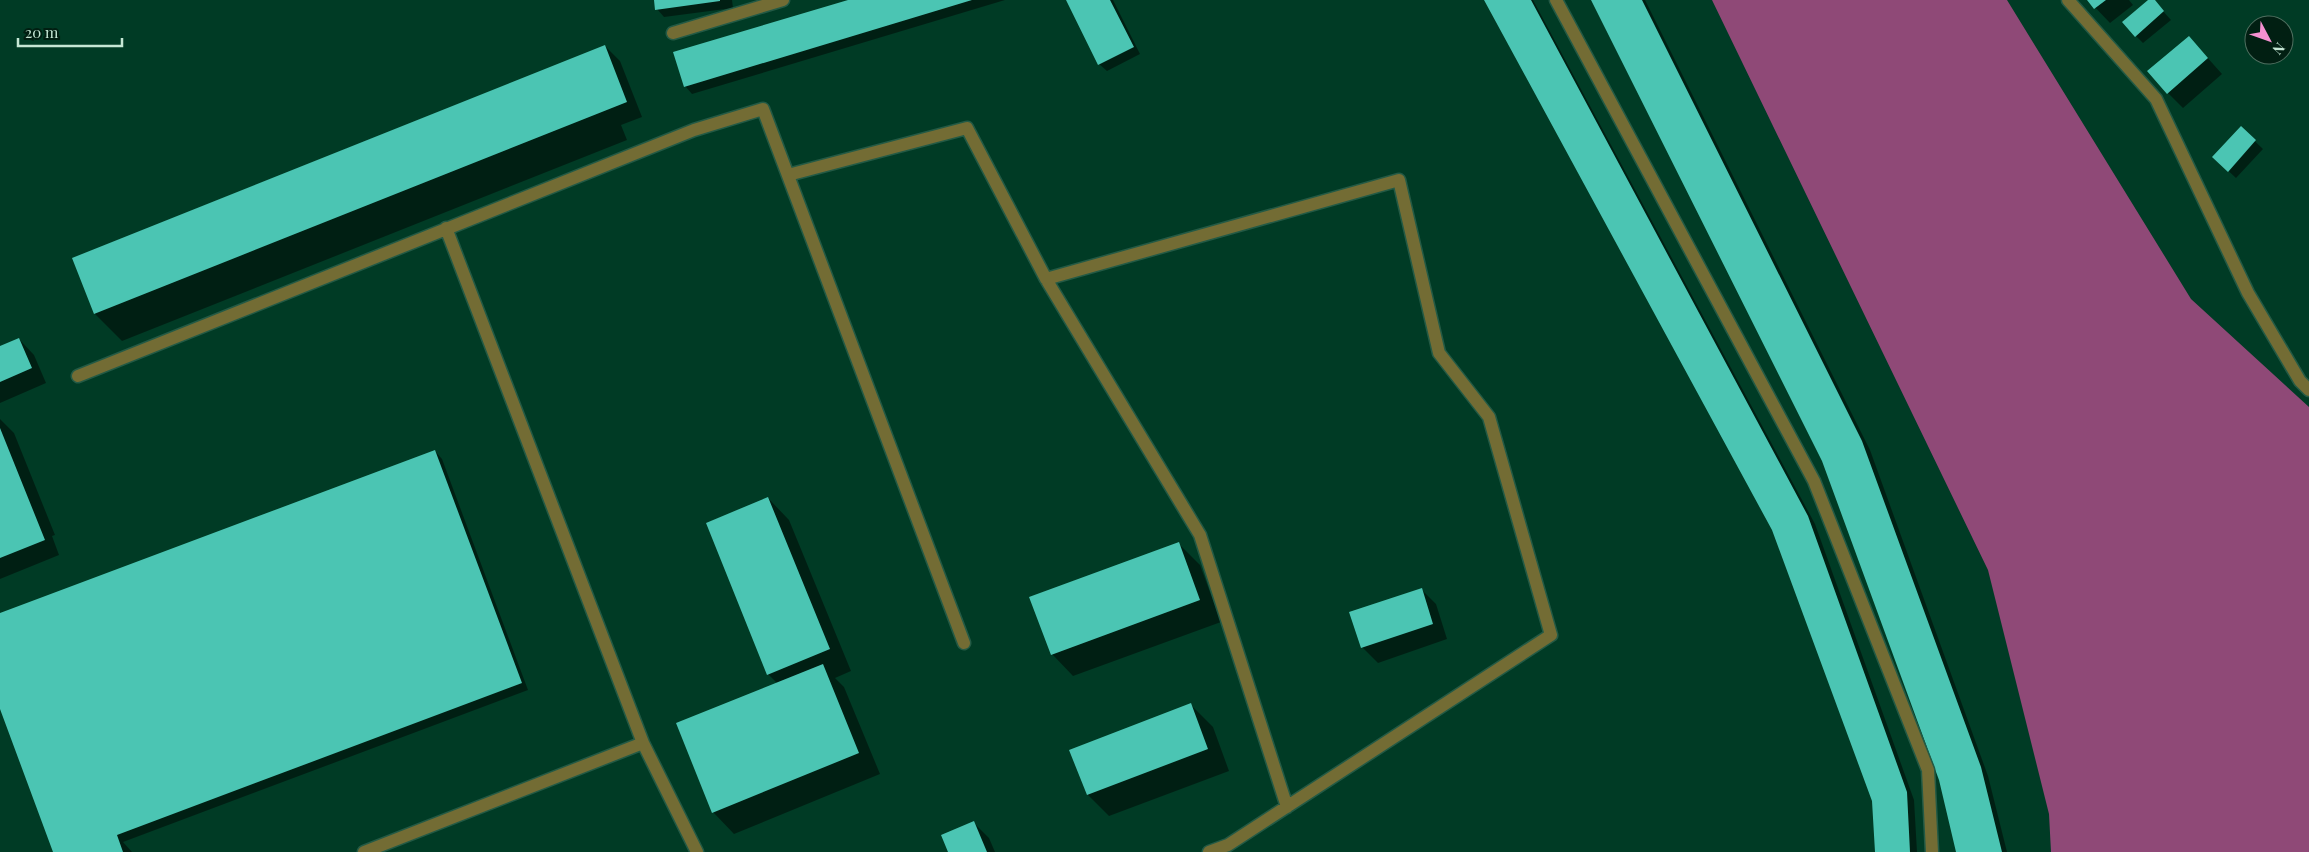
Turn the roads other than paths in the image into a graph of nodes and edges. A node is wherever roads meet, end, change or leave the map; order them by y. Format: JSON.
{"nodes":[{"id":1,"x":783,"y":0,"type":"edge"},
{"id":2,"x":1556,"y":0,"type":"edge"},
{"id":3,"x":2068,"y":0,"type":"edge"},
{"id":4,"x":748,"y":5,"type":"edge"},
{"id":5,"x":672,"y":34,"type":"dead end"},
{"id":6,"x":788,"y":175,"type":"junction"},
{"id":7,"x":446,"y":228,"type":"junction"},
{"id":8,"x":1046,"y":279,"type":"junction"},
{"id":9,"x":78,"y":376,"type":"dead end"},
{"id":10,"x":2309,"y":390,"type":"edge"},
{"id":11,"x":964,"y":643,"type":"dead end"},
{"id":12,"x":644,"y":743,"type":"junction"},
{"id":13,"x":1287,"y":807,"type":"junction"},
{"id":14,"x":364,"y":852,"type":"edge"},
{"id":15,"x":696,"y":852,"type":"edge"},
{"id":16,"x":1209,"y":852,"type":"edge"},
{"id":17,"x":1932,"y":852,"type":"edge"}],
"edges":[{"from":1,"to":4,"type":"lane"},
{"from":2,"to":17,"type":"lane"},
{"from":3,"to":10,"type":"lane"},
{"from":4,"to":5,"type":"lane"},
{"from":6,"to":7,"type":"lane"},
{"from":6,"to":8,"type":"lane"},
{"from":6,"to":11,"type":"lane"},
{"from":7,"to":9,"type":"lane"},
{"from":7,"to":12,"type":"lane"},
{"from":8,"to":13,"type":"lane"},
{"from":8,"to":13,"type":"lane"},
{"from":12,"to":14,"type":"lane"},
{"from":12,"to":15,"type":"lane"},
{"from":13,"to":16,"type":"lane"}]}
